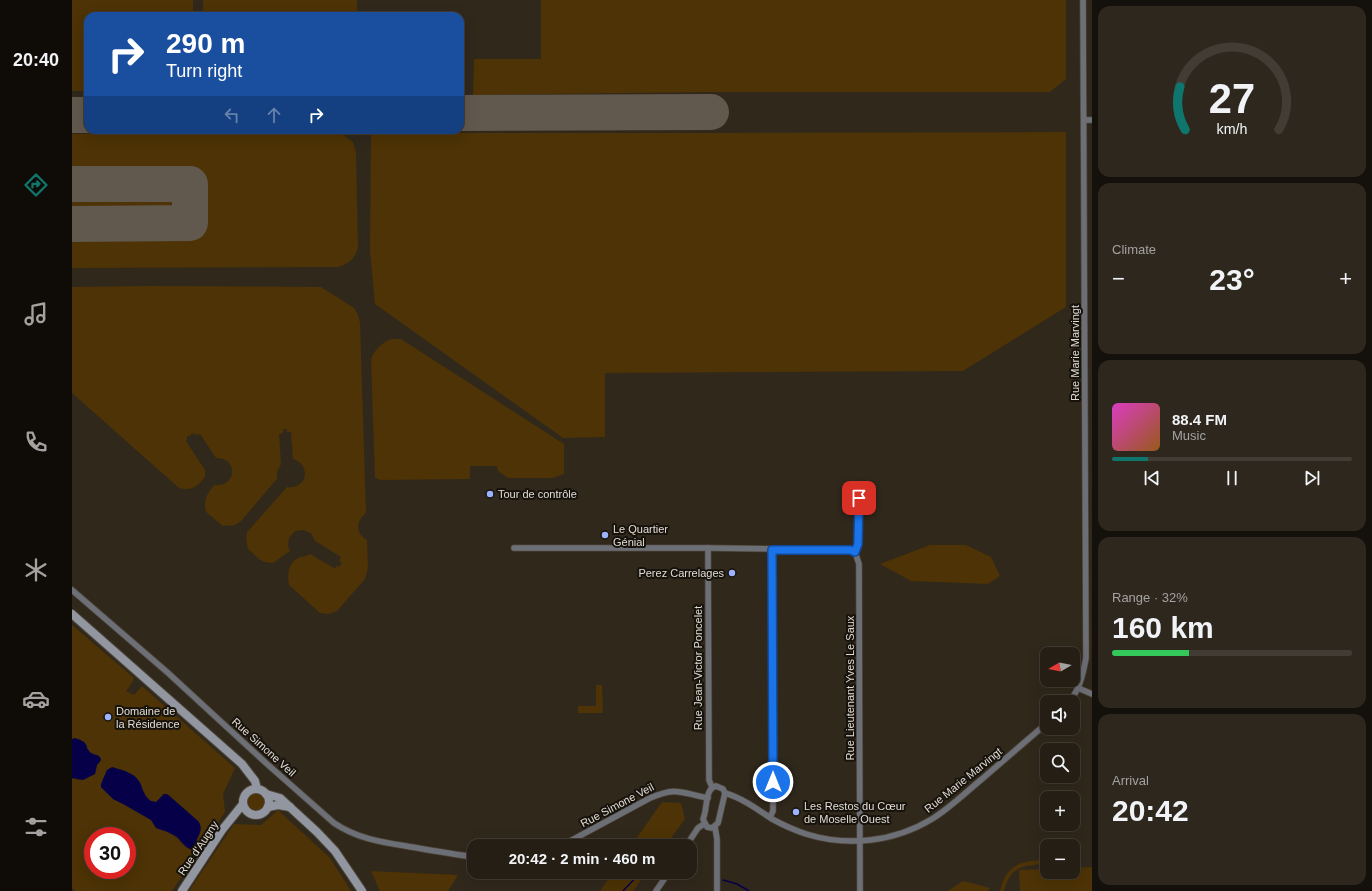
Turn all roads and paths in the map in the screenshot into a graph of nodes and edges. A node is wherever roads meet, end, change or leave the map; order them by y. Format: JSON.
{"nodes":[{"id":1,"x":1084,"y":0,"type":"edge"},
{"id":2,"x":1084,"y":120,"type":"junction"},
{"id":3,"x":1092,"y":120,"type":"edge"},
{"id":4,"x":859,"y":486,"type":"dead end"},
{"id":5,"x":514,"y":548,"type":"dead end"},
{"id":6,"x":708,"y":548,"type":"junction"},
{"id":7,"x":772,"y":550,"type":"junction"},
{"id":8,"x":855,"y":552,"type":"junction"},
{"id":9,"x":72,"y":590,"type":"edge"},
{"id":10,"x":72,"y":614,"type":"edge"},
{"id":11,"x":1078,"y":688,"type":"junction"},
{"id":12,"x":1092,"y":694,"type":"edge"},
{"id":13,"x":1074,"y":695,"type":"edge"},
{"id":14,"x":1040,"y":730,"type":"edge"},
{"id":15,"x":248,"y":772,"type":"junction"},
{"id":16,"x":712,"y":787,"type":"junction"},
{"id":17,"x":257,"y":789,"type":"junction"},
{"id":18,"x":248,"y":792,"type":"junction"},
{"id":19,"x":724,"y":793,"type":"junction"},
{"id":20,"x":266,"y":794,"type":"junction"},
{"id":21,"x":708,"y":798,"type":"junction"},
{"id":22,"x":243,"y":804,"type":"junction"},
{"id":23,"x":268,"y":807,"type":"junction"},
{"id":24,"x":290,"y":808,"type":"junction"},
{"id":25,"x":248,"y":812,"type":"junction"},
{"id":26,"x":770,"y":817,"type":"junction"},
{"id":27,"x":232,"y":818,"type":"junction"},
{"id":28,"x":704,"y":824,"type":"junction"},
{"id":29,"x":715,"y":826,"type":"junction"},
{"id":30,"x":574,"y":839,"type":"edge"},
{"id":31,"x":691,"y":839,"type":"edge"},
{"id":32,"x":860,"y":842,"type":"junction"},
{"id":33,"x":467,"y":856,"type":"edge"},
{"id":34,"x":664,"y":879,"type":"edge"},
{"id":35,"x":182,"y":891,"type":"edge"},
{"id":36,"x":362,"y":891,"type":"edge"},
{"id":37,"x":656,"y":891,"type":"edge"},
{"id":38,"x":717,"y":891,"type":"edge"},
{"id":39,"x":860,"y":891,"type":"edge"}],
"edges":[{"from":1,"to":2,"type":"street","name":"Rue Marie Marvingt"},
{"from":2,"to":3,"type":"street"},
{"from":2,"to":11,"type":"street","name":"Rue Marie Marvingt"},
{"from":4,"to":8,"type":"street","name":"Rue Lieutenant Yves Le Saux"},
{"from":5,"to":6,"type":"street"},
{"from":6,"to":7,"type":"street"},
{"from":6,"to":16,"type":"street","name":"Rue Jean-Victor Poncelet"},
{"from":7,"to":8,"type":"street"},
{"from":7,"to":26,"type":"street"},
{"from":8,"to":32,"type":"street","name":"Rue Lieutenant Yves Le Saux"},
{"from":9,"to":33,"type":"street","name":"Rue Simone Veil"},
{"from":10,"to":15,"type":"main road"},
{"from":11,"to":12,"type":"street"},
{"from":11,"to":13,"type":"street","name":"Rue Marie Marvingt"},
{"from":14,"to":32,"type":"street","name":"Rue Marie Marvingt"},
{"from":15,"to":17,"type":"main road"},
{"from":15,"to":18,"type":"main road"},
{"from":16,"to":19,"type":"street"},
{"from":16,"to":21,"type":"street"},
{"from":17,"to":18,"type":"main road"},
{"from":17,"to":20,"type":"main road"},
{"from":18,"to":22,"type":"main road"},
{"from":19,"to":26,"type":"street"},
{"from":19,"to":29,"type":"street"},
{"from":20,"to":23,"type":"main road"},
{"from":20,"to":24,"type":"main road"},
{"from":21,"to":28,"type":"street"},
{"from":21,"to":30,"type":"street","name":"Rue Simone Veil"},
{"from":22,"to":25,"type":"main road"},
{"from":22,"to":27,"type":"main road","name":"Rue d'Augny"},
{"from":23,"to":24,"type":"main road"},
{"from":23,"to":25,"type":"main road"},
{"from":24,"to":36,"type":"main road"},
{"from":25,"to":27,"type":"main road","name":"Rue d'Augny"},
{"from":26,"to":32,"type":"street"},
{"from":27,"to":35,"type":"main road","name":"Rue d'Augny"},
{"from":28,"to":29,"type":"street"},
{"from":28,"to":31,"type":"street"},
{"from":29,"to":38,"type":"street"},
{"from":32,"to":39,"type":"street","name":"Rue Lieutenant Yves Le Saux"},
{"from":34,"to":37,"type":"street"}]}
